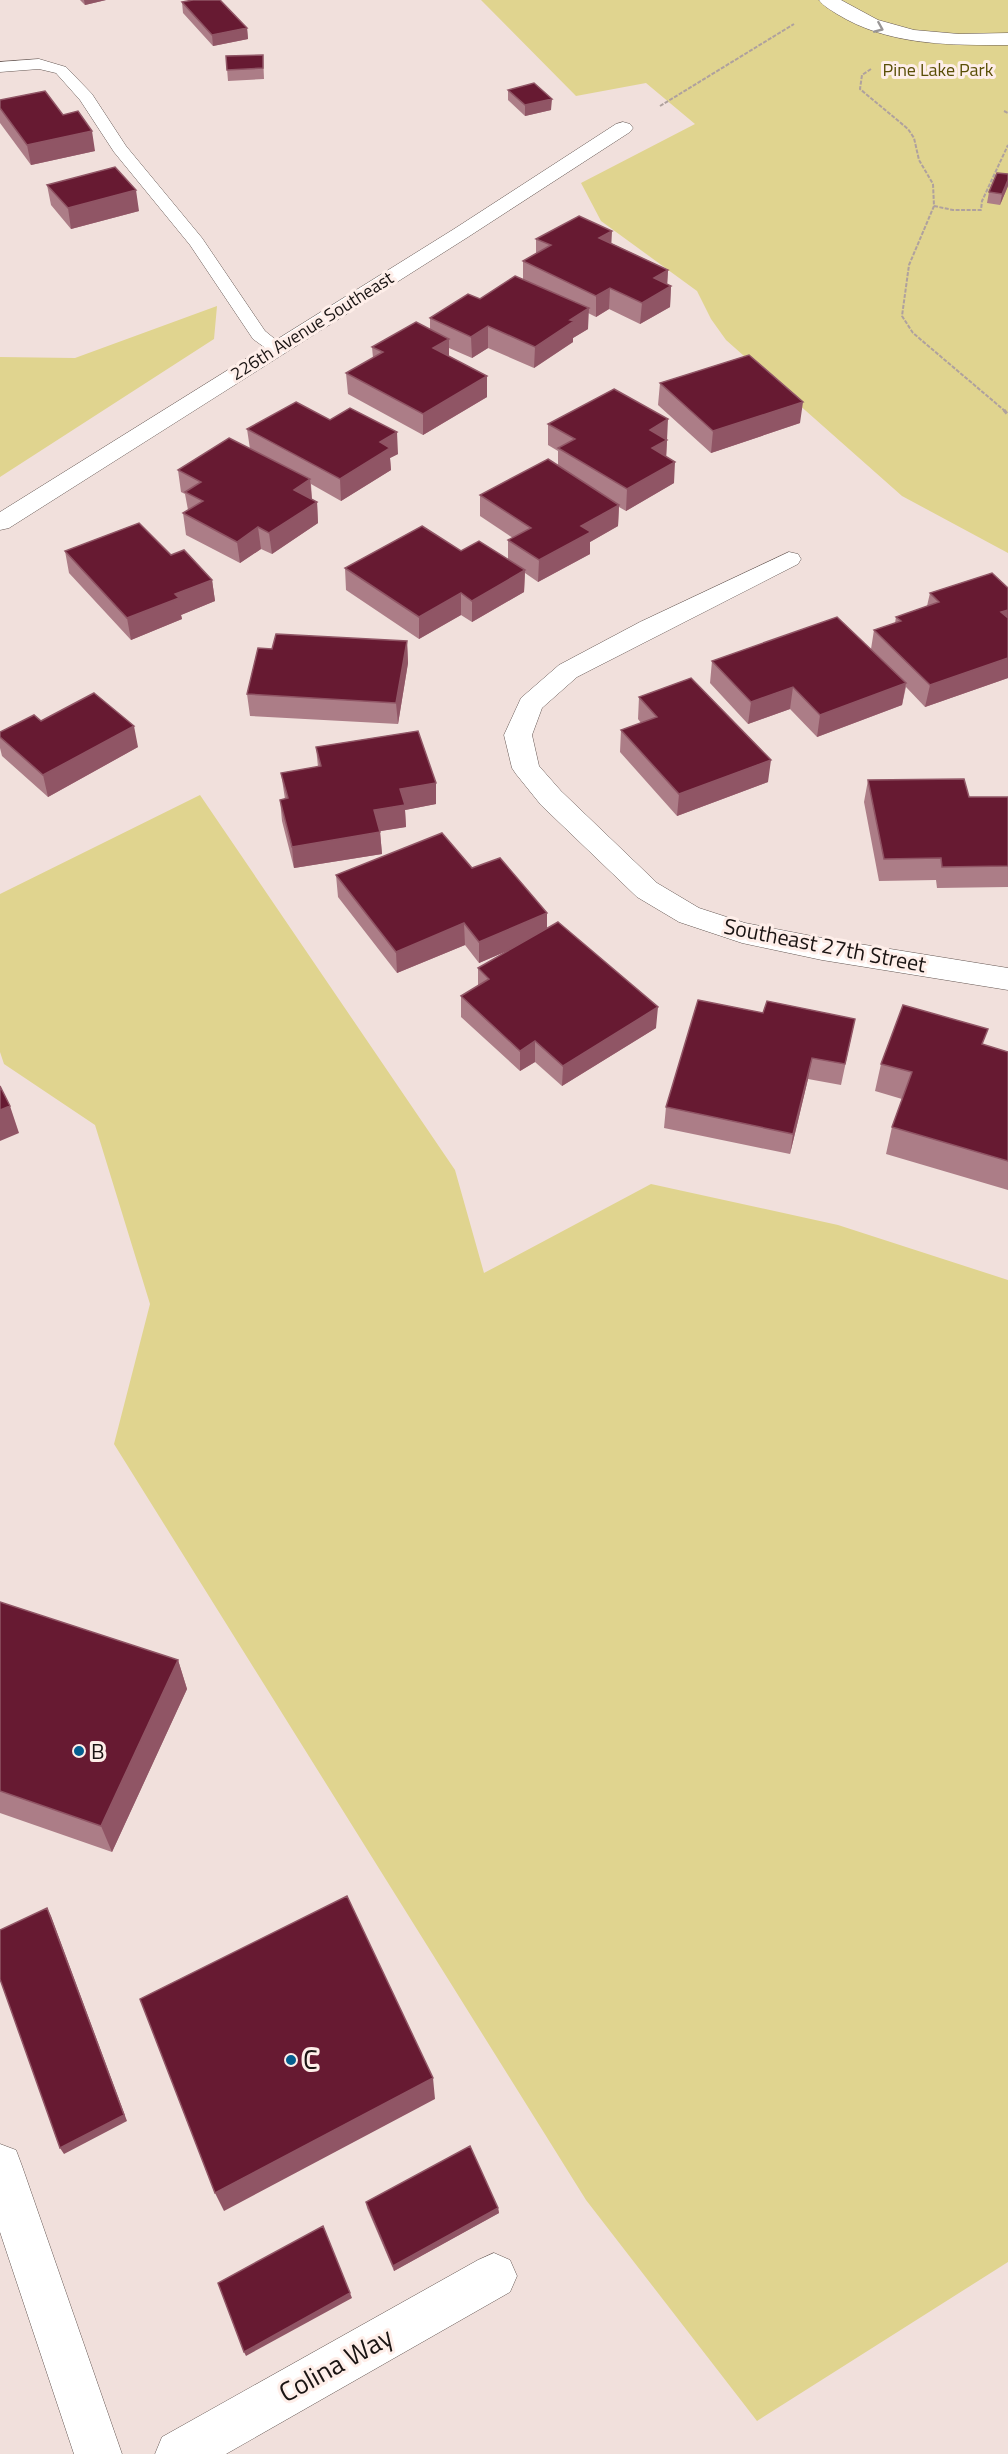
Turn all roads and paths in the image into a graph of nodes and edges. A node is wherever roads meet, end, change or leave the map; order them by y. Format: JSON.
{"nodes":[{"id":1,"x":830,"y":1,"type":"edge"},
{"id":2,"x":1008,"y":39,"type":"edge"},
{"id":3,"x":948,"y":40,"type":"junction"},
{"id":4,"x":0,"y":68,"type":"edge"},
{"id":5,"x":1004,"y":111,"type":"dead end"},
{"id":6,"x":1008,"y":114,"type":"edge"},
{"id":7,"x":623,"y":128,"type":"joint"},
{"id":8,"x":1008,"y":145,"type":"edge"},
{"id":9,"x":934,"y":206,"type":"junction"},
{"id":10,"x":277,"y":348,"type":"junction"},
{"id":11,"x":1008,"y":415,"type":"edge"},
{"id":12,"x":0,"y":523,"type":"edge"},
{"id":13,"x":789,"y":559,"type":"dead end"},
{"id":14,"x":1008,"y":979,"type":"edge"},
{"id":15,"x":0,"y":2166,"type":"edge"},
{"id":16,"x":494,"y":2276,"type":"dead end"},
{"id":17,"x":98,"y":2454,"type":"edge"},
{"id":18,"x":179,"y":2454,"type":"edge"}],
"edges":[{"from":1,"to":3,"type":"street","one_way":true},
{"from":1,"to":7,"type":"path"},
{"from":2,"to":3,"type":"street"},
{"from":3,"to":9,"type":"path"},
{"from":4,"to":10,"type":"lane"},
{"from":5,"to":6,"type":"path"},
{"from":7,"to":10,"type":"street","name":"226th Avenue Southeast"},
{"from":8,"to":9,"type":"path"},
{"from":9,"to":11,"type":"path"},
{"from":10,"to":12,"type":"street","name":"226th Avenue Southeast"},
{"from":13,"to":14,"type":"street","name":"Southeast 27th Street"},
{"from":15,"to":17,"type":"street"},
{"from":16,"to":18,"type":"street","name":"Colina Way"}]}
